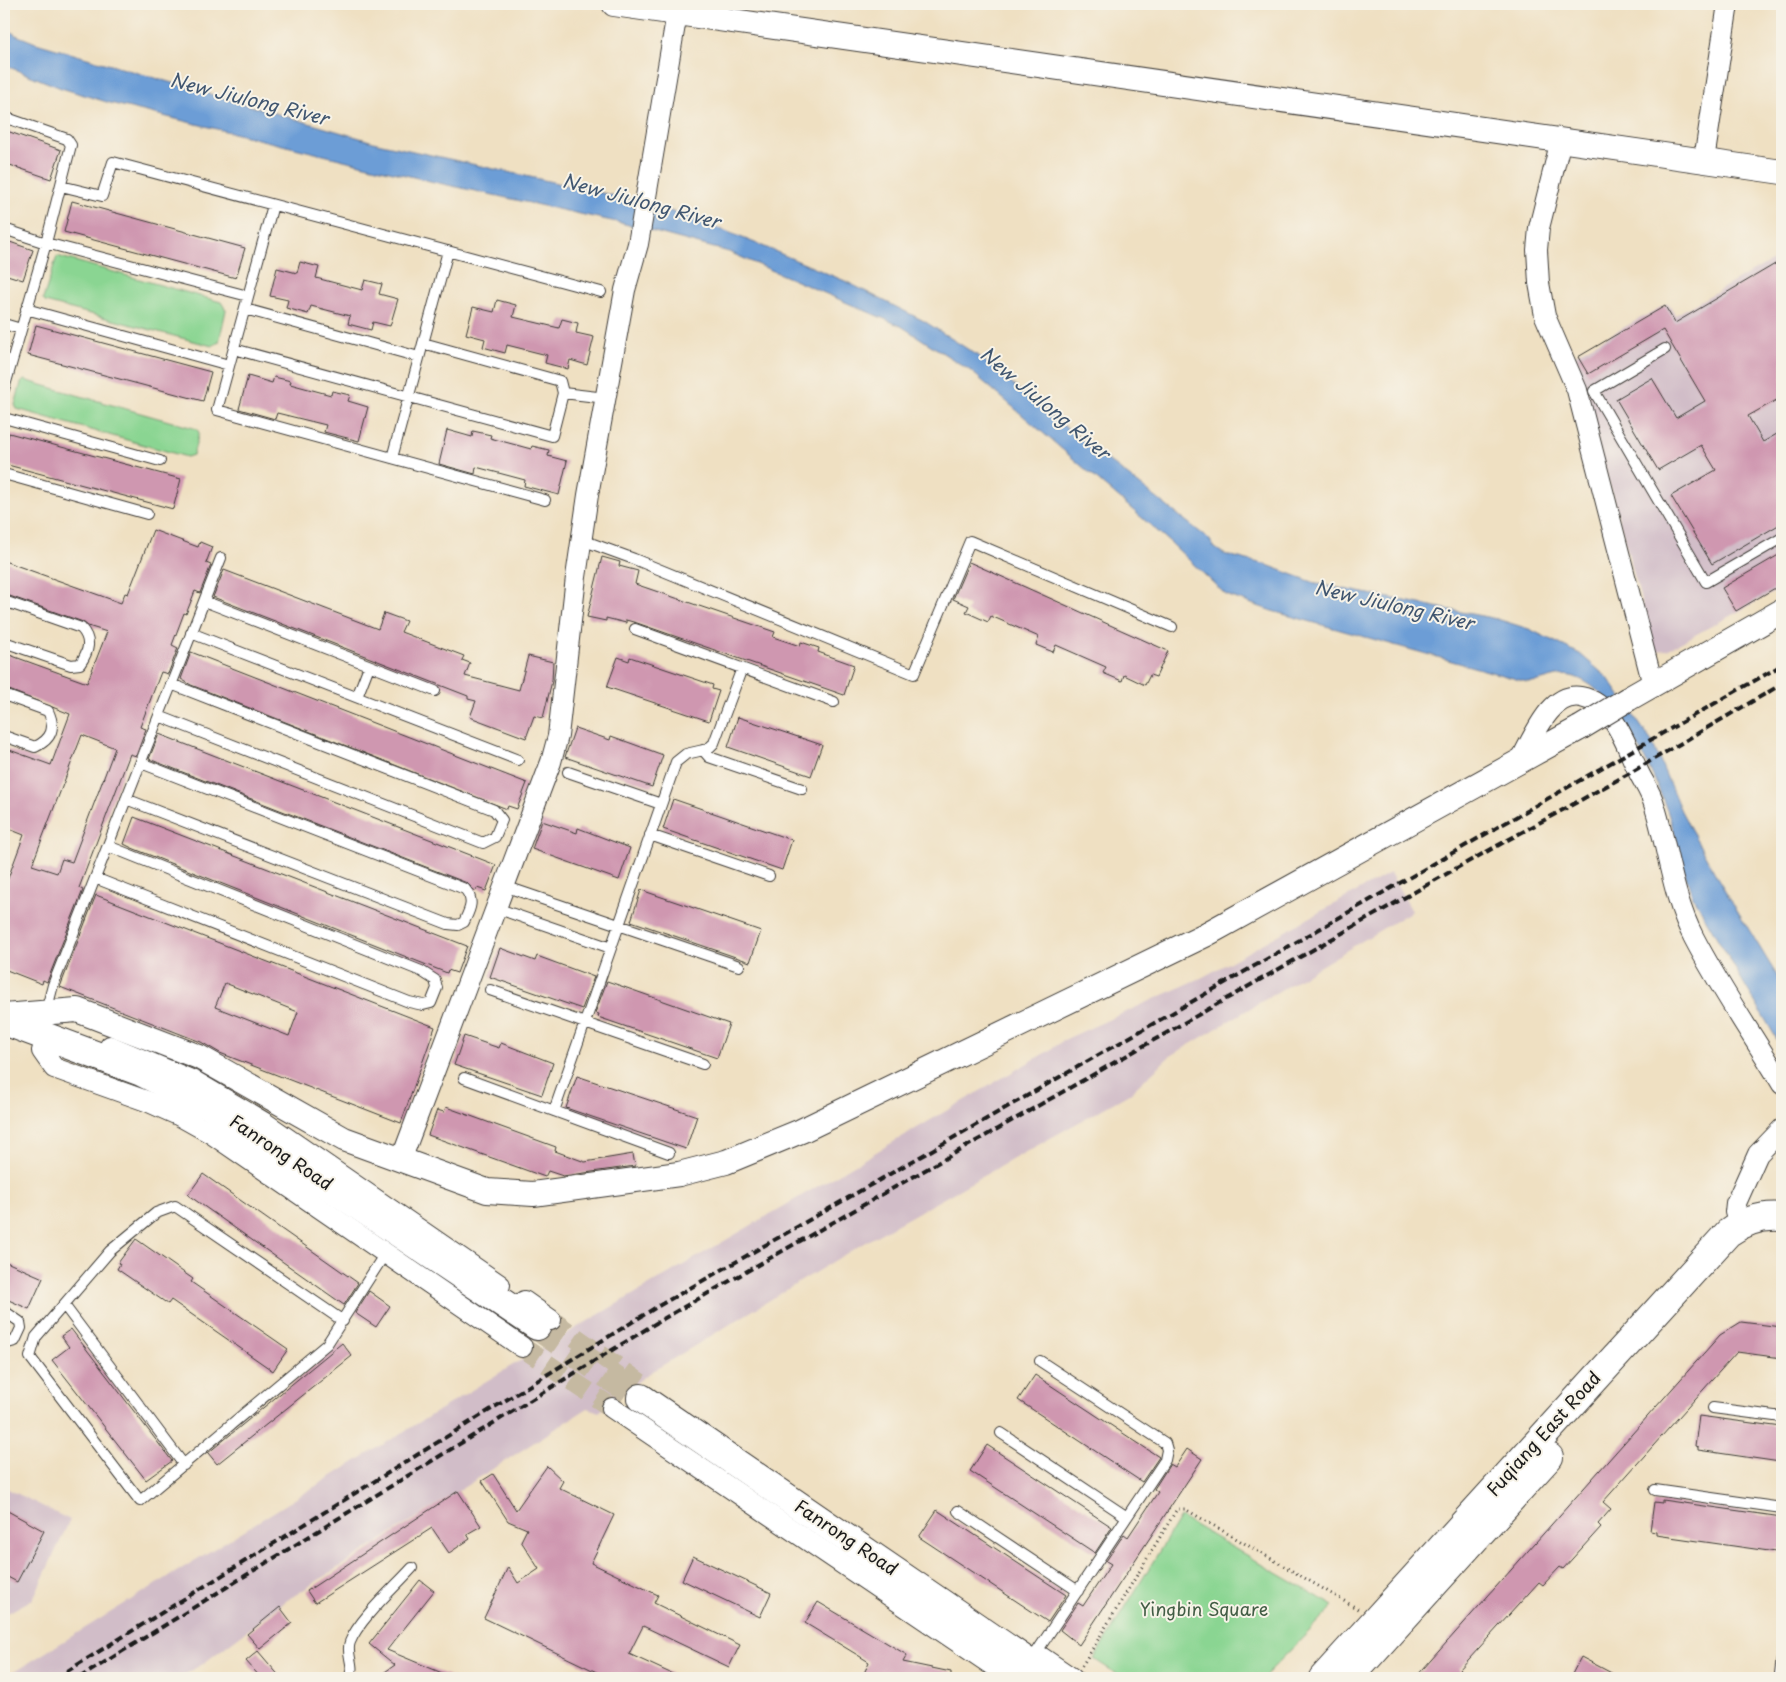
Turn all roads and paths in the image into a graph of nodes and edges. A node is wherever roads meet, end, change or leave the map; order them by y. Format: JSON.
{"nodes":[{"id":1,"x":614,"y":4,"type":"edge"},
{"id":2,"x":1728,"y":4,"type":"edge"},
{"id":3,"x":677,"y":13,"type":"junction"},
{"id":4,"x":4,"y":118,"type":"edge"},
{"id":5,"x":1561,"y":140,"type":"junction"},
{"id":6,"x":1704,"y":160,"type":"junction"},
{"id":7,"x":1782,"y":172,"type":"edge"},
{"id":8,"x":61,"y":186,"type":"junction"},
{"id":9,"x":273,"y":205,"type":"junction"},
{"id":10,"x":4,"y":229,"type":"edge"},
{"id":11,"x":46,"y":243,"type":"junction"},
{"id":12,"x":448,"y":251,"type":"junction"},
{"id":13,"x":601,"y":292,"type":"dead end"},
{"id":14,"x":248,"y":296,"type":"junction"},
{"id":15,"x":26,"y":309,"type":"junction"},
{"id":16,"x":245,"y":309,"type":"junction"},
{"id":17,"x":4,"y":324,"type":"edge"},
{"id":18,"x":21,"y":329,"type":"junction"},
{"id":19,"x":423,"y":343,"type":"junction"},
{"id":20,"x":234,"y":349,"type":"junction"},
{"id":21,"x":1665,"y":349,"type":"dead end"},
{"id":22,"x":419,"y":357,"type":"junction"},
{"id":23,"x":230,"y":365,"type":"junction"},
{"id":24,"x":4,"y":389,"type":"edge"},
{"id":25,"x":563,"y":393,"type":"junction"},
{"id":26,"x":408,"y":396,"type":"junction"},
{"id":27,"x":606,"y":398,"type":"junction"},
{"id":28,"x":4,"y":418,"type":"edge"},
{"id":29,"x":392,"y":458,"type":"junction"},
{"id":30,"x":160,"y":461,"type":"dead end"},
{"id":31,"x":4,"y":474,"type":"edge"},
{"id":32,"x":546,"y":500,"type":"dead end"},
{"id":33,"x":147,"y":514,"type":"dead end"},
{"id":34,"x":1782,"y":538,"type":"edge"},
{"id":35,"x":582,"y":540,"type":"junction"},
{"id":36,"x":220,"y":558,"type":"dead end"},
{"id":37,"x":4,"y":601,"type":"edge"},
{"id":38,"x":204,"y":602,"type":"junction"},
{"id":39,"x":1782,"y":612,"type":"edge"},
{"id":40,"x":1172,"y":627,"type":"dead end"},
{"id":41,"x":635,"y":629,"type":"dead end"},
{"id":42,"x":191,"y":633,"type":"junction"},
{"id":43,"x":4,"y":642,"type":"edge"},
{"id":44,"x":369,"y":666,"type":"junction"},
{"id":45,"x":742,"y":668,"type":"junction"},
{"id":46,"x":171,"y":684,"type":"junction"},
{"id":47,"x":1653,"y":685,"type":"junction"},
{"id":48,"x":435,"y":691,"type":"dead end"},
{"id":49,"x":4,"y":695,"type":"edge"},
{"id":50,"x":357,"y":697,"type":"junction"},
{"id":51,"x":834,"y":702,"type":"dead end"},
{"id":52,"x":159,"y":716,"type":"junction"},
{"id":53,"x":4,"y":736,"type":"edge"},
{"id":54,"x":703,"y":750,"type":"junction"},
{"id":55,"x":518,"y":760,"type":"dead end"},
{"id":56,"x":1520,"y":761,"type":"junction"},
{"id":57,"x":140,"y":763,"type":"junction"},
{"id":58,"x":568,"y":772,"type":"dead end"},
{"id":59,"x":802,"y":789,"type":"dead end"},
{"id":60,"x":126,"y":799,"type":"junction"},
{"id":61,"x":661,"y":804,"type":"junction"},
{"id":62,"x":650,"y":835,"type":"junction"},
{"id":63,"x":108,"y":846,"type":"junction"},
{"id":64,"x":769,"y":876,"type":"dead end"},
{"id":65,"x":96,"y":878,"type":"junction"},
{"id":66,"x":504,"y":886,"type":"junction"},
{"id":67,"x":496,"y":908,"type":"junction"},
{"id":68,"x":619,"y":924,"type":"junction"},
{"id":69,"x":611,"y":948,"type":"junction"},
{"id":70,"x":739,"y":966,"type":"dead end"},
{"id":71,"x":490,"y":990,"type":"dead end"},
{"id":72,"x":46,"y":1012,"type":"junction"},
{"id":73,"x":4,"y":1019,"type":"edge"},
{"id":74,"x":585,"y":1023,"type":"junction"},
{"id":75,"x":4,"y":1039,"type":"edge"},
{"id":76,"x":42,"y":1051,"type":"junction"},
{"id":77,"x":703,"y":1064,"type":"dead end"},
{"id":78,"x":464,"y":1078,"type":"dead end"},
{"id":79,"x":1782,"y":1084,"type":"edge"},
{"id":80,"x":554,"y":1111,"type":"junction"},
{"id":81,"x":1782,"y":1129,"type":"edge"},
{"id":82,"x":669,"y":1153,"type":"dead end"},
{"id":83,"x":401,"y":1160,"type":"junction"},
{"id":84,"x":1782,"y":1217,"type":"edge"},
{"id":85,"x":1739,"y":1225,"type":"junction"},
{"id":86,"x":1782,"y":1236,"type":"edge"},
{"id":87,"x":386,"y":1252,"type":"junction"},
{"id":88,"x":64,"y":1304,"type":"junction"},
{"id":89,"x":4,"y":1311,"type":"edge"},
{"id":90,"x":343,"y":1321,"type":"junction"},
{"id":91,"x":535,"y":1332,"type":"junction"},
{"id":92,"x":4,"y":1344,"type":"edge"},
{"id":93,"x":1040,"y":1361,"type":"dead end"},
{"id":94,"x":632,"y":1398,"type":"junction"},
{"id":95,"x":1712,"y":1408,"type":"dead end"},
{"id":96,"x":1782,"y":1417,"type":"edge"},
{"id":97,"x":1001,"y":1433,"type":"dead end"},
{"id":98,"x":184,"y":1465,"type":"junction"},
{"id":99,"x":1655,"y":1490,"type":"dead end"},
{"id":100,"x":1782,"y":1508,"type":"edge"},
{"id":101,"x":958,"y":1511,"type":"dead end"},
{"id":102,"x":1127,"y":1517,"type":"junction"},
{"id":103,"x":412,"y":1568,"type":"dead end"},
{"id":104,"x":1078,"y":1591,"type":"junction"},
{"id":105,"x":1376,"y":1620,"type":"junction"},
{"id":106,"x":1782,"y":1658,"type":"edge"},
{"id":107,"x":1035,"y":1666,"type":"edge"},
{"id":108,"x":1076,"y":1674,"type":"edge"},
{"id":109,"x":1782,"y":1676,"type":"edge"},
{"id":110,"x":348,"y":1678,"type":"edge"},
{"id":111,"x":1011,"y":1678,"type":"edge"},
{"id":112,"x":1051,"y":1678,"type":"edge"},
{"id":113,"x":1323,"y":1678,"type":"edge"},
{"id":114,"x":1349,"y":1678,"type":"edge"}],
"edges":[{"from":1,"to":3,"type":"street"},
{"from":2,"to":6,"type":"street"},
{"from":3,"to":5,"type":"street"},
{"from":3,"to":27,"type":"street"},
{"from":4,"to":8,"type":"lane"},
{"from":5,"to":6,"type":"street"},
{"from":5,"to":47,"type":"street"},
{"from":6,"to":7,"type":"street"},
{"from":8,"to":9,"type":"lane"},
{"from":8,"to":11,"type":"lane"},
{"from":9,"to":12,"type":"lane"},
{"from":9,"to":14,"type":"lane"},
{"from":10,"to":11,"type":"lane"},
{"from":11,"to":14,"type":"lane"},
{"from":11,"to":15,"type":"lane"},
{"from":12,"to":13,"type":"lane"},
{"from":12,"to":19,"type":"lane"},
{"from":14,"to":16,"type":"lane"},
{"from":15,"to":18,"type":"lane"},
{"from":15,"to":23,"type":"lane"},
{"from":16,"to":20,"type":"lane"},
{"from":16,"to":22,"type":"lane"},
{"from":17,"to":18,"type":"lane"},
{"from":18,"to":24,"type":"lane"},
{"from":19,"to":22,"type":"lane"},
{"from":19,"to":25,"type":"lane"},
{"from":20,"to":23,"type":"lane"},
{"from":20,"to":26,"type":"lane"},
{"from":21,"to":34,"type":"lane"},
{"from":22,"to":26,"type":"lane"},
{"from":23,"to":29,"type":"lane"},
{"from":25,"to":26,"type":"lane"},
{"from":25,"to":27,"type":"lane"},
{"from":26,"to":29,"type":"lane"},
{"from":27,"to":35,"type":"street"},
{"from":28,"to":30,"type":"lane"},
{"from":29,"to":32,"type":"lane"},
{"from":31,"to":33,"type":"lane"},
{"from":35,"to":40,"type":"lane"},
{"from":35,"to":66,"type":"street"},
{"from":36,"to":38,"type":"lane"},
{"from":37,"to":43,"type":"lane"},
{"from":38,"to":42,"type":"lane"},
{"from":38,"to":44,"type":"lane"},
{"from":39,"to":47,"type":"street"},
{"from":41,"to":45,"type":"lane"},
{"from":42,"to":46,"type":"lane"},
{"from":42,"to":50,"type":"lane"},
{"from":44,"to":48,"type":"lane"},
{"from":44,"to":50,"type":"lane"},
{"from":45,"to":51,"type":"lane"},
{"from":45,"to":54,"type":"lane"},
{"from":46,"to":52,"type":"lane"},
{"from":46,"to":52,"type":"lane"},
{"from":47,"to":56,"type":"street","bridge":true},
{"from":49,"to":53,"type":"lane"},
{"from":50,"to":55,"type":"lane"},
{"from":52,"to":57,"type":"lane"},
{"from":54,"to":59,"type":"lane"},
{"from":54,"to":61,"type":"lane"},
{"from":56,"to":79,"type":"street"},
{"from":56,"to":83,"type":"street"},
{"from":57,"to":60,"type":"lane"},
{"from":57,"to":60,"type":"lane"},
{"from":58,"to":61,"type":"lane"},
{"from":60,"to":63,"type":"lane"},
{"from":61,"to":62,"type":"lane"},
{"from":62,"to":64,"type":"lane"},
{"from":62,"to":68,"type":"lane"},
{"from":63,"to":65,"type":"lane"},
{"from":63,"to":65,"type":"lane"},
{"from":65,"to":72,"type":"lane"},
{"from":66,"to":67,"type":"street"},
{"from":66,"to":68,"type":"lane"},
{"from":67,"to":69,"type":"lane"},
{"from":67,"to":83,"type":"street"},
{"from":68,"to":69,"type":"lane"},
{"from":68,"to":70,"type":"lane"},
{"from":69,"to":74,"type":"lane"},
{"from":71,"to":74,"type":"lane"},
{"from":72,"to":73,"type":"street"},
{"from":72,"to":83,"type":"street"},
{"from":73,"to":91,"type":"main road","name":"Fanrong Road"},
{"from":74,"to":77,"type":"lane"},
{"from":74,"to":80,"type":"lane"},
{"from":75,"to":76,"type":"main road","name":"Fanrong Road"},
{"from":76,"to":87,"type":"street"},
{"from":76,"to":91,"type":"main road","name":"Fanrong Road"},
{"from":78,"to":80,"type":"lane"},
{"from":80,"to":82,"type":"lane"},
{"from":81,"to":85,"type":"street"},
{"from":84,"to":85,"type":"main road","name":"Fuqiang East Road"},
{"from":85,"to":105,"type":"main road","name":"Fuqiang East Road"},
{"from":86,"to":114,"type":"main road","name":"Fuqiang East Road"},
{"from":87,"to":90,"type":"lane"},
{"from":87,"to":91,"type":"street"},
{"from":88,"to":90,"type":"lane"},
{"from":88,"to":98,"type":"lane"},
{"from":88,"to":98,"type":"lane"},
{"from":89,"to":92,"type":"lane"},
{"from":90,"to":98,"type":"lane"},
{"from":93,"to":102,"type":"lane"},
{"from":94,"to":107,"type":"main road","name":"Fanrong Road"},
{"from":94,"to":111,"type":"street"},
{"from":94,"to":112,"type":"main road","name":"Fanrong Road"},
{"from":95,"to":96,"type":"lane"},
{"from":97,"to":102,"type":"lane"},
{"from":99,"to":100,"type":"lane"},
{"from":101,"to":104,"type":"lane"},
{"from":102,"to":104,"type":"lane"},
{"from":103,"to":110,"type":"lane"},
{"from":104,"to":107,"type":"lane"},
{"from":105,"to":108,"type":"path"},
{"from":105,"to":113,"type":"main road","name":"Fuqiang East Road"},
{"from":106,"to":109,"type":"lane"},
{"from":107,"to":108,"type":"street"}]}
